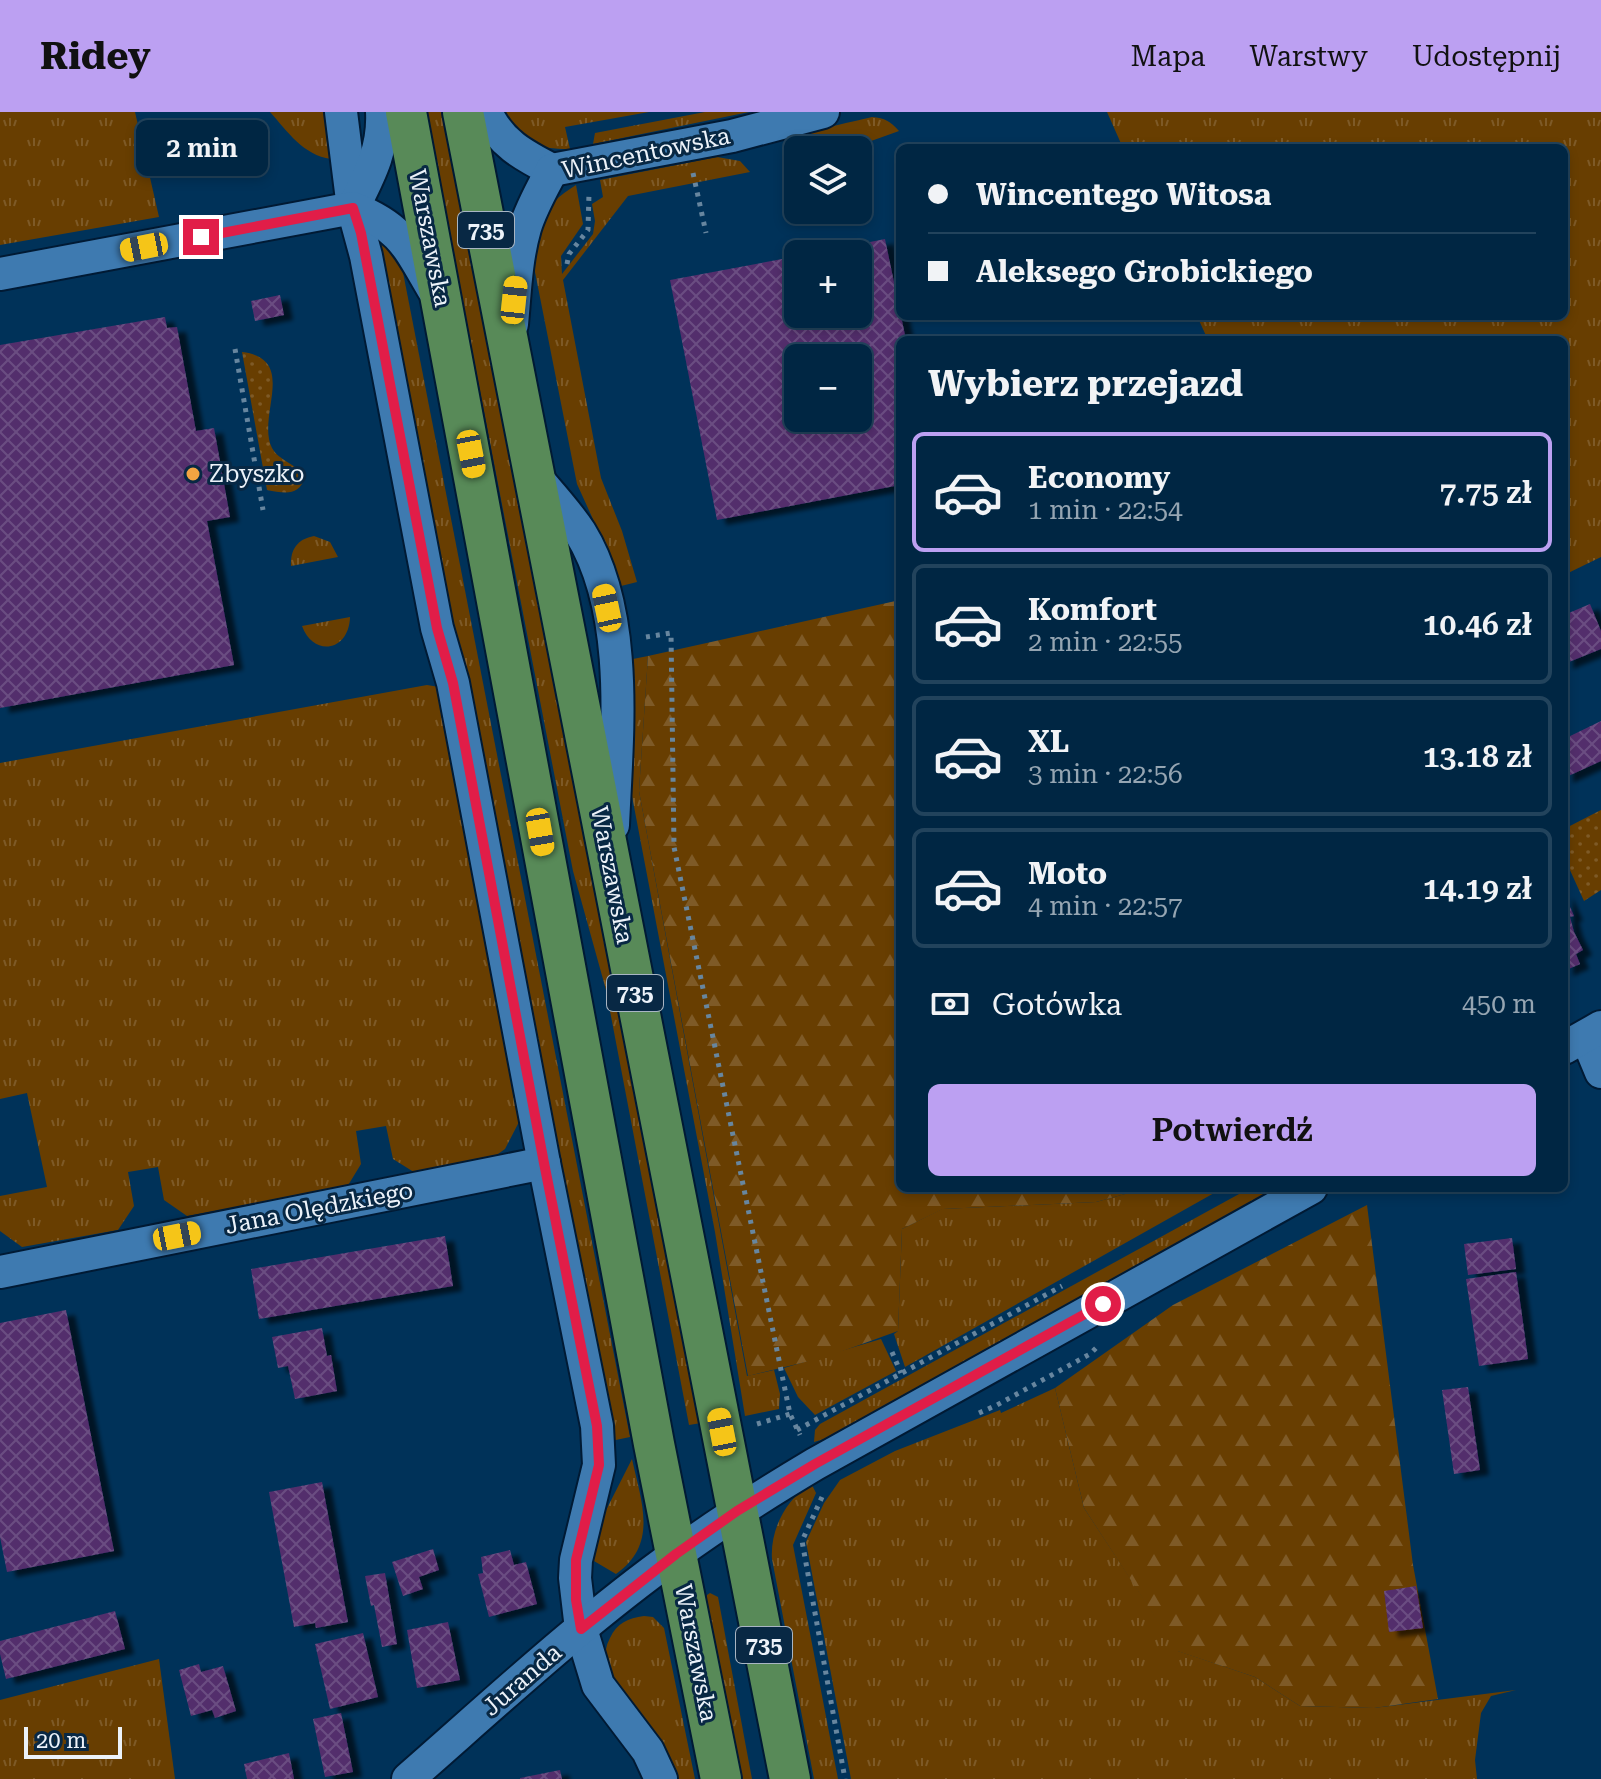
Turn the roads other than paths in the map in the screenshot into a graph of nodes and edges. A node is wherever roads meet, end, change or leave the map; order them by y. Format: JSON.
{"nodes":[{"id":1,"x":341,"y":112,"type":"edge"},
{"id":2,"x":382,"y":112,"type":"edge"},
{"id":3,"x":406,"y":112,"type":"edge"},
{"id":4,"x":463,"y":112,"type":"edge"},
{"id":5,"x":486,"y":112,"type":"edge"},
{"id":6,"x":823,"y":112,"type":"edge"},
{"id":7,"x":552,"y":170,"type":"junction"},
{"id":8,"x":353,"y":208,"type":"junction"},
{"id":9,"x":0,"y":274,"type":"edge"},
{"id":10,"x":444,"y":309,"type":"junction"},
{"id":11,"x":509,"y":348,"type":"junction"},
{"id":12,"x":1584,"y":1037,"type":"edge"},
{"id":13,"x":1601,"y":1072,"type":"edge"},
{"id":14,"x":544,"y":1163,"type":"junction"},
{"id":15,"x":1304,"y":1192,"type":"edge"},
{"id":16,"x":0,"y":1272,"type":"edge"},
{"id":17,"x":737,"y":1511,"type":"junction"},
{"id":18,"x":676,"y":1554,"type":"junction"},
{"id":19,"x":581,"y":1629,"type":"junction"},
{"id":20,"x":408,"y":1779,"type":"edge"},
{"id":21,"x":661,"y":1779,"type":"edge"},
{"id":22,"x":721,"y":1779,"type":"edge"},
{"id":23,"x":790,"y":1779,"type":"edge"}],
"edges":[{"from":1,"to":8,"type":"street"},
{"from":2,"to":8,"type":"street"},
{"from":3,"to":10,"type":"main road","name":"Warszawska","number":"735"},
{"from":4,"to":11,"type":"main road","name":"Warszawska","number":"735"},
{"from":5,"to":7,"type":"street"},
{"from":6,"to":7,"type":"street","name":"Wincentowska"},
{"from":7,"to":11,"type":"street","name":"Wincentowska"},
{"from":8,"to":9,"type":"street"},
{"from":8,"to":10,"type":"street"},
{"from":8,"to":14,"type":"street"},
{"from":10,"to":18,"type":"main road","name":"Warszawska","number":"735"},
{"from":11,"to":17,"type":"main road","name":"Warszawska","number":"735"},
{"from":12,"to":13,"type":"street"},
{"from":14,"to":16,"type":"street","name":"Jana Olędzkiego"},
{"from":14,"to":19,"type":"street"},
{"from":15,"to":17,"type":"street","name":"Juranda"},
{"from":17,"to":18,"type":"street","name":"Juranda"},
{"from":17,"to":23,"type":"main road","name":"Warszawska","number":"735"},
{"from":18,"to":19,"type":"street","name":"Juranda"},
{"from":18,"to":22,"type":"main road","name":"Warszawska","number":"735"},
{"from":19,"to":20,"type":"street","name":"Juranda"},
{"from":19,"to":21,"type":"street"}]}
